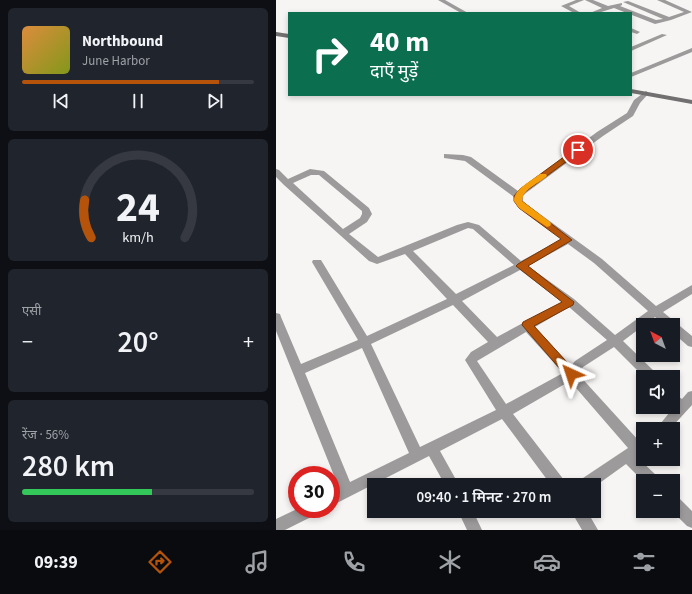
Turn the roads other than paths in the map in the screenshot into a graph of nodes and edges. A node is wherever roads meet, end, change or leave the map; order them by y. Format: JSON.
{"nodes":[{"id":1,"x":441,"y":0,"type":"edge"},
{"id":2,"x":566,"y":0,"type":"edge"},
{"id":3,"x":581,"y":0,"type":"edge"},
{"id":4,"x":588,"y":0,"type":"edge"},
{"id":5,"x":660,"y":0,"type":"edge"},
{"id":6,"x":629,"y":1,"type":"edge"},
{"id":7,"x":572,"y":3,"type":"junction"},
{"id":8,"x":615,"y":6,"type":"junction"},
{"id":9,"x":607,"y":8,"type":"junction"},
{"id":10,"x":463,"y":12,"type":"edge"},
{"id":11,"x":576,"y":12,"type":"edge"},
{"id":12,"x":596,"y":12,"type":"edge"},
{"id":13,"x":630,"y":12,"type":"edge"},
{"id":14,"x":632,"y":13,"type":"edge"},
{"id":15,"x":669,"y":19,"type":"junction"},
{"id":16,"x":276,"y":34,"type":"edge"},
{"id":17,"x":664,"y":35,"type":"dead end"},
{"id":18,"x":288,"y":36,"type":"edge"},
{"id":19,"x":632,"y":49,"type":"edge"},
{"id":20,"x":692,"y":50,"type":"edge"},
{"id":21,"x":632,"y":75,"type":"edge"},
{"id":22,"x":632,"y":91,"type":"edge"},
{"id":23,"x":646,"y":94,"type":"junction"},
{"id":24,"x":692,"y":102,"type":"edge"},
{"id":25,"x":447,"y":156,"type":"dead end"},
{"id":26,"x":276,"y":172,"type":"edge"},
{"id":27,"x":287,"y":183,"type":"junction"},
{"id":28,"x":518,"y":196,"type":"junction"},
{"id":29,"x":343,"y":233,"type":"junction"},
{"id":30,"x":568,"y":240,"type":"junction"},
{"id":31,"x":407,"y":250,"type":"junction"},
{"id":32,"x":317,"y":262,"type":"dead end"},
{"id":33,"x":521,"y":266,"type":"junction"},
{"id":34,"x":692,"y":289,"type":"edge"},
{"id":35,"x":456,"y":299,"type":"junction"},
{"id":36,"x":570,"y":302,"type":"junction"},
{"id":37,"x":656,"y":312,"type":"junction"},
{"id":38,"x":276,"y":317,"type":"edge"},
{"id":39,"x":663,"y":318,"type":"edge"},
{"id":40,"x":527,"y":325,"type":"junction"},
{"id":41,"x":680,"y":333,"type":"edge"},
{"id":42,"x":615,"y":341,"type":"junction"},
{"id":43,"x":365,"y":343,"type":"junction"},
{"id":44,"x":496,"y":343,"type":"junction"},
{"id":45,"x":692,"y":344,"type":"edge"},
{"id":46,"x":645,"y":370,"type":"edge"},
{"id":47,"x":298,"y":371,"type":"junction"},
{"id":48,"x":571,"y":374,"type":"junction"},
{"id":49,"x":692,"y":396,"type":"edge"},
{"id":50,"x":680,"y":401,"type":"edge"},
{"id":51,"x":504,"y":412,"type":"junction"},
{"id":52,"x":432,"y":448,"type":"junction"},
{"id":53,"x":636,"y":450,"type":"edge"},
{"id":54,"x":417,"y":455,"type":"junction"},
{"id":55,"x":448,"y":478,"type":"edge"},
{"id":56,"x":554,"y":478,"type":"edge"},
{"id":57,"x":595,"y":478,"type":"edge"},
{"id":58,"x":347,"y":491,"type":"junction"},
{"id":59,"x":340,"y":494,"type":"edge"},
{"id":60,"x":680,"y":509,"type":"edge"},
{"id":61,"x":294,"y":518,"type":"edge"},
{"id":62,"x":469,"y":518,"type":"edge"},
{"id":63,"x":583,"y":518,"type":"edge"},
{"id":64,"x":692,"y":521,"type":"edge"},
{"id":65,"x":276,"y":527,"type":"edge"},
{"id":66,"x":475,"y":530,"type":"edge"},
{"id":67,"x":591,"y":530,"type":"edge"}],
"edges":[{"from":1,"to":10,"type":"street"},
{"from":2,"to":7,"type":"street"},
{"from":3,"to":7,"type":"street"},
{"from":4,"to":9,"type":"street"},
{"from":5,"to":15,"type":"street"},
{"from":6,"to":8,"type":"street"},
{"from":6,"to":15,"type":"street"},
{"from":7,"to":11,"type":"street"},
{"from":8,"to":9,"type":"street"},
{"from":8,"to":13,"type":"street"},
{"from":9,"to":12,"type":"street"},
{"from":14,"to":15,"type":"street"},
{"from":16,"to":18,"type":"street"},
{"from":17,"to":19,"type":"street"},
{"from":20,"to":21,"type":"street"},
{"from":22,"to":23,"type":"street"},
{"from":23,"to":24,"type":"street"},
{"from":23,"to":28,"type":"street"},
{"from":25,"to":28,"type":"street"},
{"from":26,"to":27,"type":"street"},
{"from":27,"to":29,"type":"street"},
{"from":27,"to":29,"type":"street"},
{"from":28,"to":30,"type":"street"},
{"from":29,"to":31,"type":"street"},
{"from":30,"to":33,"type":"street"},
{"from":30,"to":37,"type":"street"},
{"from":31,"to":33,"type":"street"},
{"from":31,"to":35,"type":"street"},
{"from":32,"to":43,"type":"street"},
{"from":33,"to":35,"type":"street"},
{"from":33,"to":36,"type":"street"},
{"from":34,"to":37,"type":"street"},
{"from":35,"to":43,"type":"street"},
{"from":35,"to":44,"type":"street"},
{"from":36,"to":40,"type":"street"},
{"from":36,"to":42,"type":"street"},
{"from":37,"to":39,"type":"street"},
{"from":37,"to":42,"type":"street"},
{"from":38,"to":47,"type":"street"},
{"from":40,"to":44,"type":"street"},
{"from":40,"to":48,"type":"street"},
{"from":41,"to":45,"type":"street"},
{"from":42,"to":46,"type":"street"},
{"from":42,"to":48,"type":"street"},
{"from":43,"to":47,"type":"street"},
{"from":43,"to":54,"type":"street"},
{"from":44,"to":51,"type":"street"},
{"from":47,"to":58,"type":"street"},
{"from":48,"to":51,"type":"street"},
{"from":48,"to":53,"type":"street"},
{"from":49,"to":50,"type":"street"},
{"from":51,"to":52,"type":"street"},
{"from":51,"to":56,"type":"street"},
{"from":52,"to":54,"type":"street"},
{"from":52,"to":55,"type":"street"},
{"from":53,"to":57,"type":"street"},
{"from":54,"to":58,"type":"street"},
{"from":58,"to":59,"type":"street"},
{"from":60,"to":64,"type":"street"},
{"from":61,"to":65,"type":"street"},
{"from":62,"to":66,"type":"street"},
{"from":63,"to":67,"type":"street"}]}
